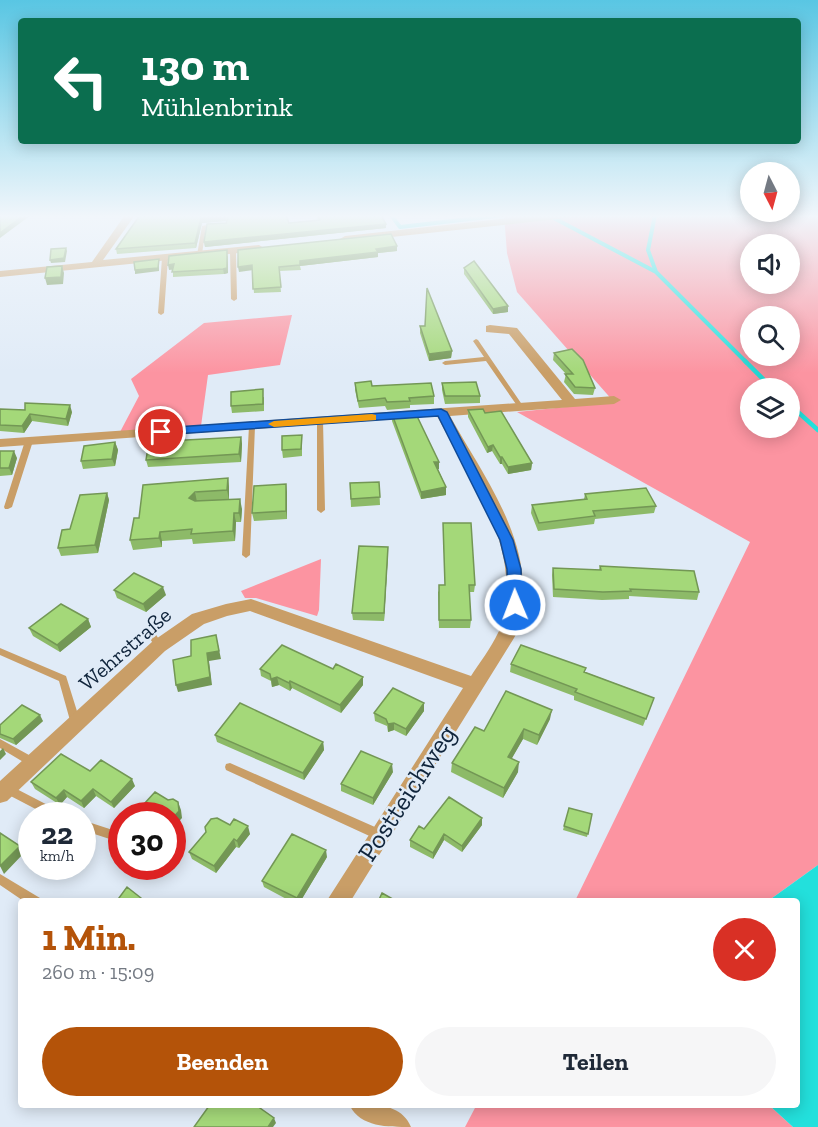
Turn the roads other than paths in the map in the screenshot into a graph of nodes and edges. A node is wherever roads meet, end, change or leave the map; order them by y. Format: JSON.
{"nodes":[{"id":1,"x":68,"y":268,"type":"edge"},
{"id":2,"x":164,"y":268,"type":"edge"},
{"id":3,"x":233,"y":268,"type":"edge"},
{"id":4,"x":0,"y":274,"type":"edge"},
{"id":5,"x":234,"y":299,"type":"dead end"},
{"id":6,"x":160,"y":313,"type":"dead end"},
{"id":7,"x":490,"y":329,"type":"dead end"},
{"id":8,"x":476,"y":341,"type":"dead end"},
{"id":9,"x":488,"y":359,"type":"junction"},
{"id":10,"x":445,"y":363,"type":"edge"},
{"id":11,"x":614,"y":400,"type":"dead end"},
{"id":12,"x":571,"y":402,"type":"junction"},
{"id":13,"x":520,"y":406,"type":"junction"},
{"id":14,"x":441,"y":412,"type":"junction"},
{"id":15,"x":320,"y":421,"type":"junction"},
{"id":16,"x":252,"y":426,"type":"junction"},
{"id":17,"x":29,"y":441,"type":"junction"},
{"id":18,"x":0,"y":443,"type":"edge"},
{"id":19,"x":248,"y":503,"type":"junction"},
{"id":20,"x":238,"y":504,"type":"edge"},
{"id":21,"x":8,"y":507,"type":"dead end"},
{"id":22,"x":321,"y":510,"type":"dead end"},
{"id":23,"x":246,"y":555,"type":"dead end"},
{"id":24,"x":148,"y":629,"type":"dead end"},
{"id":25,"x":159,"y":646,"type":"junction"},
{"id":26,"x":0,"y":651,"type":"edge"},
{"id":27,"x":476,"y":685,"type":"junction"},
{"id":28,"x":76,"y":724,"type":"junction"},
{"id":29,"x":0,"y":743,"type":"edge"},
{"id":30,"x":34,"y":763,"type":"junction"},
{"id":31,"x":230,"y":767,"type":"dead end"},
{"id":32,"x":3,"y":791,"type":"edge"},
{"id":33,"x":28,"y":802,"type":"edge"},
{"id":34,"x":381,"y":836,"type":"junction"},
{"id":35,"x":0,"y":879,"type":"edge"},
{"id":36,"x":30,"y":898,"type":"edge"},
{"id":37,"x":340,"y":898,"type":"edge"},
{"id":38,"x":367,"y":1108,"type":"edge"},
{"id":39,"x":397,"y":1127,"type":"edge"}],
"edges":[{"from":1,"to":4,"type":"street"},
{"from":2,"to":6,"type":"lane"},
{"from":3,"to":5,"type":"lane"},
{"from":7,"to":12,"type":"street"},
{"from":8,"to":9,"type":"lane"},
{"from":9,"to":10,"type":"lane"},
{"from":9,"to":13,"type":"lane"},
{"from":11,"to":12,"type":"street"},
{"from":12,"to":13,"type":"street"},
{"from":13,"to":14,"type":"street"},
{"from":14,"to":15,"type":"street"},
{"from":14,"to":27,"type":"street","name":"Postteichweg"},
{"from":15,"to":16,"type":"street"},
{"from":15,"to":22,"type":"lane"},
{"from":16,"to":17,"type":"street"},
{"from":16,"to":19,"type":"lane"},
{"from":17,"to":18,"type":"street"},
{"from":17,"to":21,"type":"lane"},
{"from":19,"to":20,"type":"lane"},
{"from":19,"to":23,"type":"lane"},
{"from":24,"to":25,"type":"lane"},
{"from":25,"to":27,"type":"street","name":"Wehrstraße"},
{"from":25,"to":28,"type":"street","name":"Wehrstraße"},
{"from":26,"to":28,"type":"lane"},
{"from":27,"to":34,"type":"street","name":"Postteichweg"},
{"from":28,"to":30,"type":"street","name":"Wehrstraße"},
{"from":29,"to":30,"type":"lane"},
{"from":30,"to":32,"type":"street","name":"Wehrstraße"},
{"from":31,"to":34,"type":"lane"},
{"from":32,"to":33,"type":"lane"},
{"from":34,"to":37,"type":"street","name":"Postteichweg"},
{"from":35,"to":36,"type":"lane"},
{"from":38,"to":39,"type":"street"}]}
